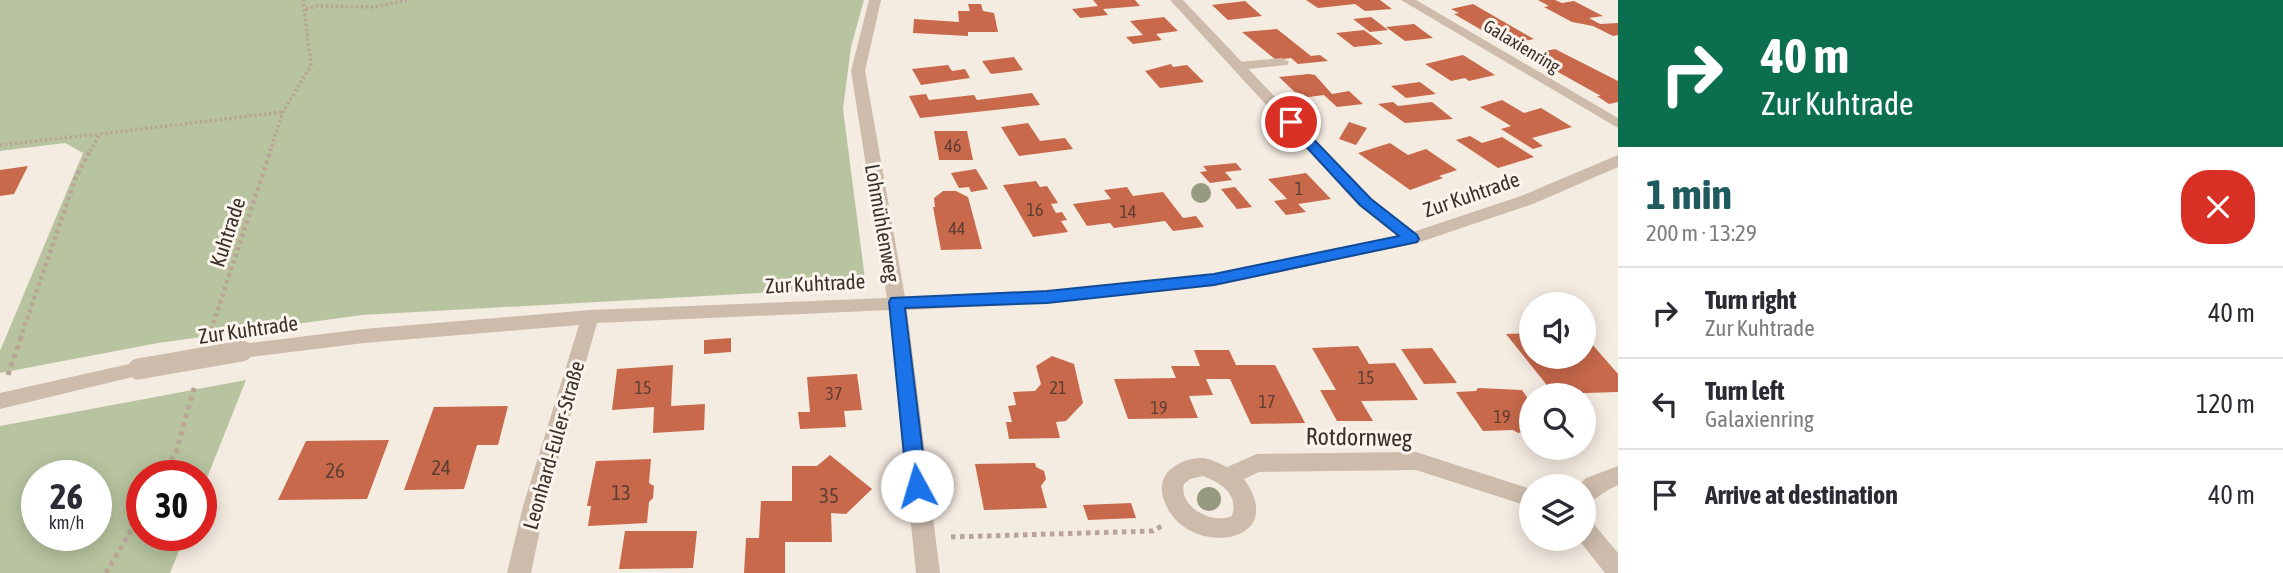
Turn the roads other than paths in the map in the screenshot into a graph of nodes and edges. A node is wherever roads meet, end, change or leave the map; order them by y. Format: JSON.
{"nodes":[{"id":1,"x":875,"y":0,"type":"edge"},
{"id":2,"x":1176,"y":0,"type":"edge"},
{"id":3,"x":1407,"y":0,"type":"edge"},
{"id":4,"x":1282,"y":62,"type":"dead end"},
{"id":5,"x":1238,"y":66,"type":"junction"},
{"id":6,"x":1618,"y":124,"type":"edge"},
{"id":7,"x":1618,"y":160,"type":"edge"},
{"id":8,"x":1411,"y":239,"type":"junction"},
{"id":9,"x":897,"y":302,"type":"junction"},
{"id":10,"x":590,"y":317,"type":"junction"},
{"id":11,"x":2,"y":393,"type":"edge"},
{"id":12,"x":1618,"y":475,"type":"edge"},
{"id":13,"x":1227,"y":477,"type":"junction"},
{"id":14,"x":1596,"y":484,"type":"edge"},
{"id":15,"x":1519,"y":494,"type":"edge"},
{"id":16,"x":1596,"y":544,"type":"edge"},
{"id":17,"x":1618,"y":571,"type":"edge"},
{"id":18,"x":519,"y":573,"type":"edge"},
{"id":19,"x":928,"y":573,"type":"edge"}],
"edges":[{"from":1,"to":9,"type":"street","name":"Lohmühlenweg"},
{"from":2,"to":5,"type":"street"},
{"from":3,"to":6,"type":"street","name":"Galaxienring"},
{"from":4,"to":5,"type":"street"},
{"from":5,"to":8,"type":"street"},
{"from":7,"to":8,"type":"street","name":"Zur Kuhtrade"},
{"from":8,"to":9,"type":"street","name":"Zur Kuhtrade"},
{"from":9,"to":10,"type":"street","name":"Zur Kuhtrade"},
{"from":9,"to":19,"type":"street","name":"Lohmühlenweg"},
{"from":10,"to":11,"type":"street","name":"Zur Kuhtrade","bridge":true},
{"from":10,"to":18,"type":"street","name":"Leonhard-Euler-Straße"},
{"from":12,"to":14,"type":"street"},
{"from":13,"to":13,"type":"street"},
{"from":13,"to":15,"type":"street","name":"Rotdornweg"},
{"from":16,"to":17,"type":"street"}]}
